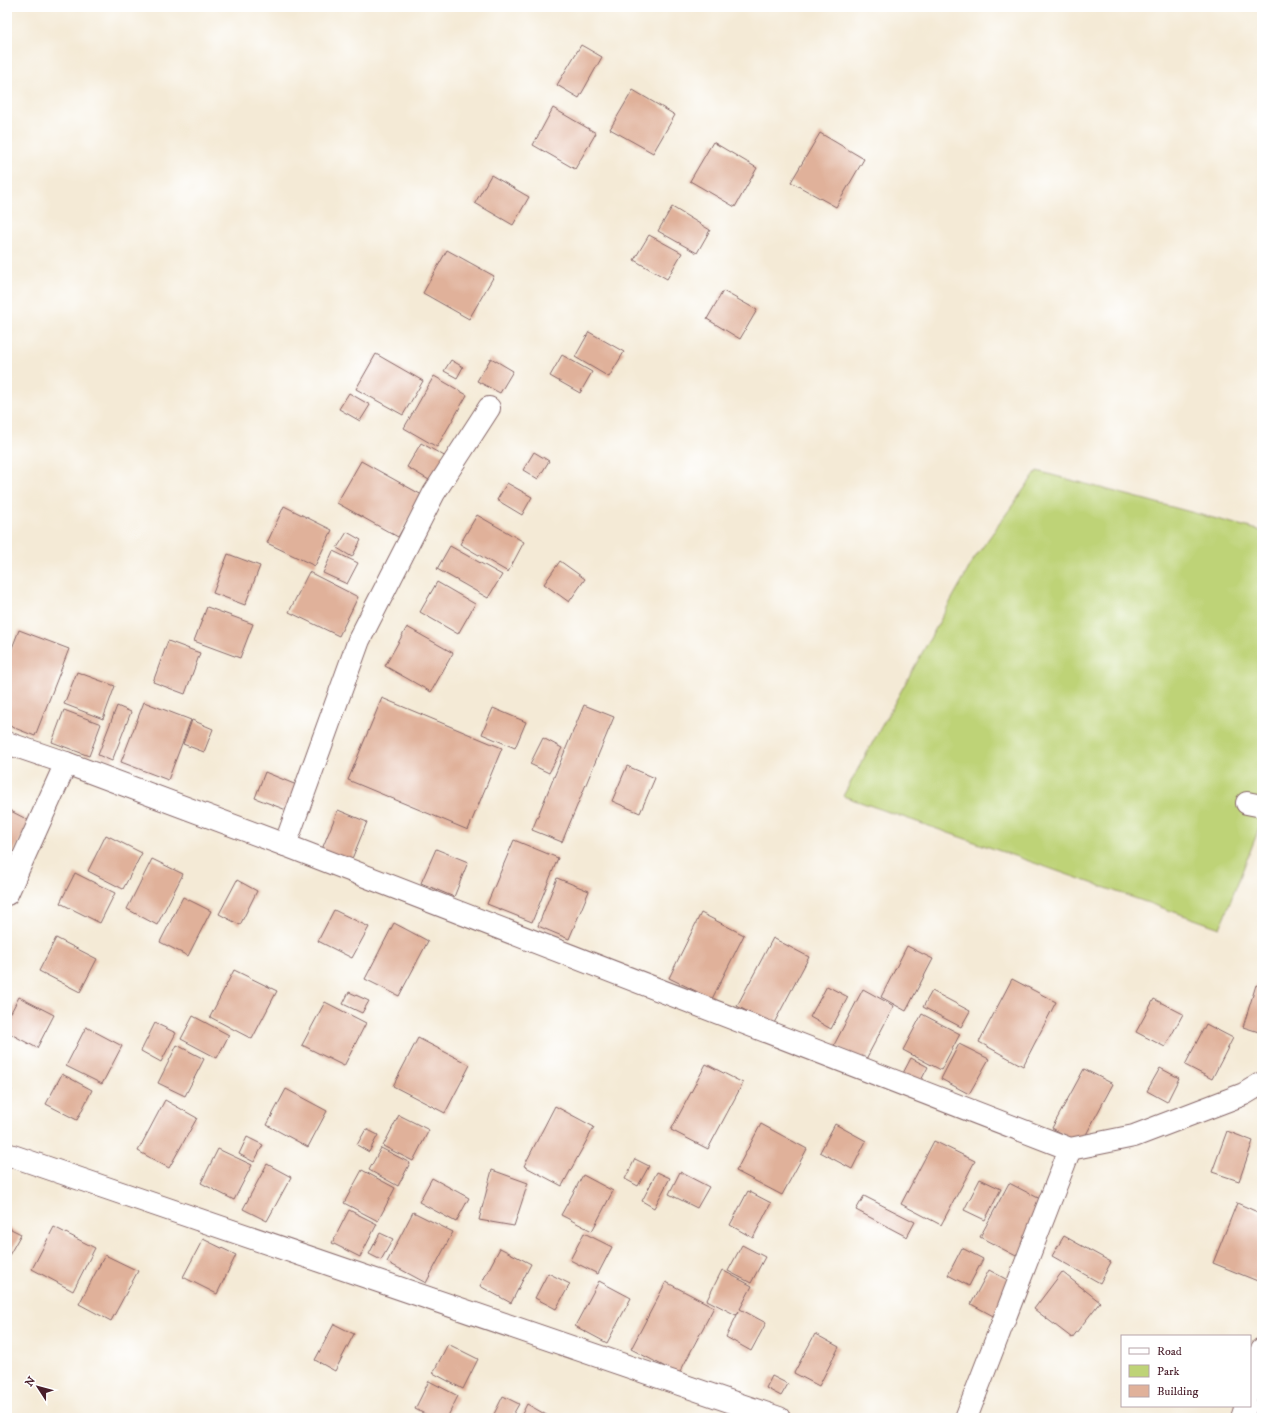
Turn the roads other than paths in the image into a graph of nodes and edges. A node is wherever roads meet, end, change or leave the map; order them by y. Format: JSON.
{"nodes":[{"id":1,"x":489,"y":408,"type":"dead end"},
{"id":2,"x":7,"y":743,"type":"edge"},
{"id":3,"x":66,"y":763,"type":"junction"},
{"id":4,"x":285,"y":845,"type":"junction"},
{"id":5,"x":7,"y":894,"type":"edge"},
{"id":6,"x":1262,"y":1083,"type":"edge"},
{"id":7,"x":1070,"y":1149,"type":"junction"},
{"id":8,"x":7,"y":1154,"type":"edge"},
{"id":9,"x":1262,"y":1349,"type":"edge"},
{"id":10,"x":1251,"y":1388,"type":"edge"},
{"id":11,"x":1246,"y":1407,"type":"edge"},
{"id":12,"x":778,"y":1418,"type":"edge"},
{"id":13,"x":966,"y":1418,"type":"edge"},
{"id":14,"x":1242,"y":1418,"type":"edge"}],
"edges":[{"from":1,"to":4,"type":"street"},
{"from":2,"to":3,"type":"street"},
{"from":3,"to":4,"type":"street"},
{"from":3,"to":5,"type":"street"},
{"from":4,"to":7,"type":"street"},
{"from":6,"to":7,"type":"street"},
{"from":7,"to":13,"type":"street"},
{"from":8,"to":12,"type":"street"},
{"from":9,"to":10,"type":"street"},
{"from":11,"to":14,"type":"street"}]}
